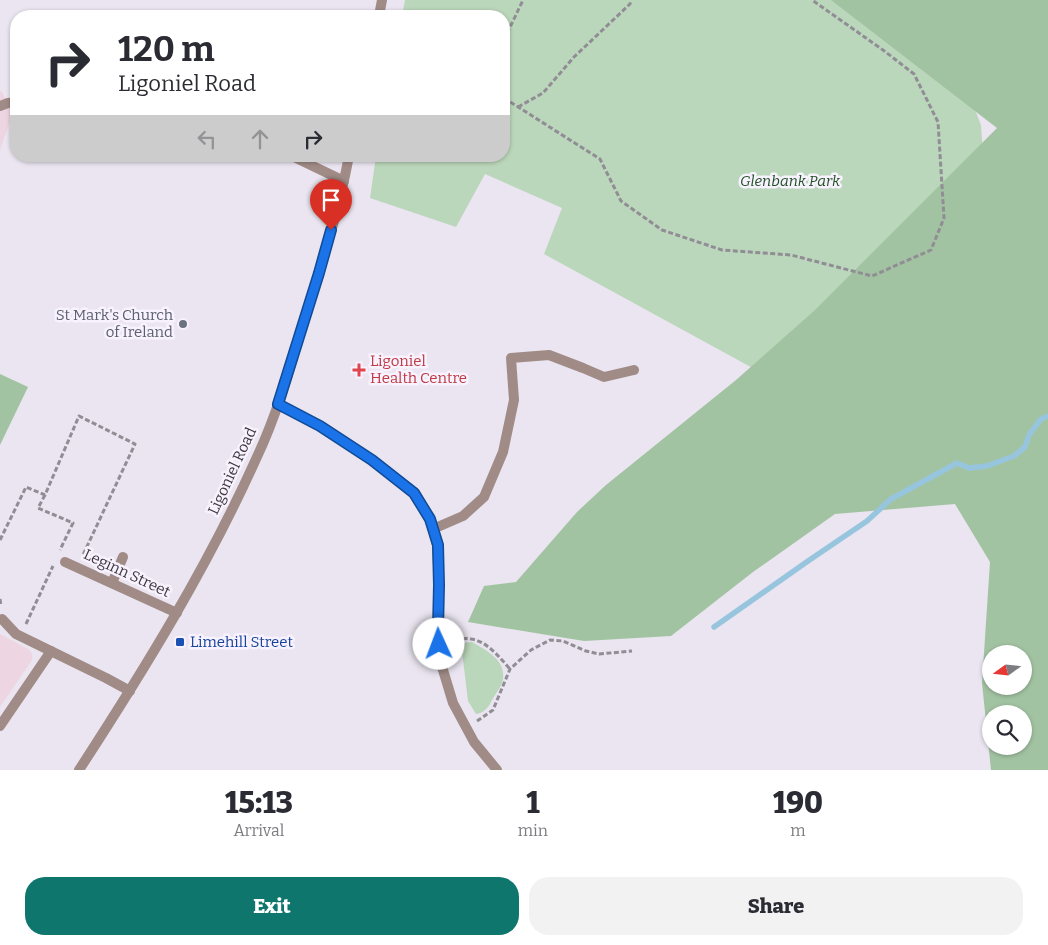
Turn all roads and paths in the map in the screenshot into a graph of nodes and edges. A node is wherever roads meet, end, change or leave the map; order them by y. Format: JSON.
{"nodes":[{"id":1,"x":523,"y":0,"type":"edge"},
{"id":2,"x":812,"y":0,"type":"edge"},
{"id":3,"x":630,"y":1,"type":"edge"},
{"id":4,"x":510,"y":27,"type":"edge"},
{"id":5,"x":510,"y":102,"type":"edge"},
{"id":6,"x":518,"y":107,"type":"junction"},
{"id":7,"x":304,"y":162,"type":"edge"},
{"id":8,"x":348,"y":162,"type":"edge"},
{"id":9,"x":344,"y":181,"type":"junction"},
{"id":10,"x":634,"y":370,"type":"dead end"},
{"id":11,"x":278,"y":404,"type":"junction"},
{"id":12,"x":45,"y":495,"type":"junction"},
{"id":13,"x":433,"y":529,"type":"junction"},
{"id":14,"x":0,"y":540,"type":"edge"},
{"id":15,"x":123,"y":557,"type":"dead end"},
{"id":16,"x":61,"y":560,"type":"junction"},
{"id":17,"x":78,"y":567,"type":"junction"},
{"id":18,"x":112,"y":583,"type":"junction"},
{"id":19,"x":177,"y":613,"type":"junction"},
{"id":20,"x":2,"y":619,"type":"dead end"},
{"id":21,"x":21,"y":636,"type":"junction"},
{"id":22,"x":455,"y":639,"type":"dead end"},
{"id":23,"x":51,"y":651,"type":"junction"},
{"id":24,"x":632,"y":651,"type":"dead end"},
{"id":25,"x":510,"y":669,"type":"junction"},
{"id":26,"x":130,"y":690,"type":"junction"},
{"id":27,"x":475,"y":723,"type":"dead end"},
{"id":28,"x":0,"y":726,"type":"edge"},
{"id":29,"x":79,"y":770,"type":"edge"},
{"id":30,"x":497,"y":770,"type":"edge"}],
"edges":[{"from":1,"to":4,"type":"path"},
{"from":2,"to":6,"type":"path"},
{"from":3,"to":6,"type":"path"},
{"from":5,"to":6,"type":"path"},
{"from":7,"to":9,"type":"street"},
{"from":8,"to":9,"type":"street","name":"Ligoniel Road"},
{"from":9,"to":11,"type":"street","name":"Ligoniel Road"},
{"from":10,"to":13,"type":"street"},
{"from":11,"to":13,"type":"street"},
{"from":11,"to":19,"type":"street","name":"Ligoniel Road"},
{"from":12,"to":14,"type":"path"},
{"from":12,"to":16,"type":"path"},
{"from":12,"to":17,"type":"path"},
{"from":13,"to":30,"type":"street"},
{"from":15,"to":18,"type":"street"},
{"from":16,"to":17,"type":"street","name":"Leginn Street"},
{"from":16,"to":21,"type":"path"},
{"from":17,"to":18,"type":"street","name":"Leginn Street"},
{"from":18,"to":19,"type":"street","name":"Leginn Street"},
{"from":19,"to":26,"type":"street","name":"Ligoniel Road"},
{"from":20,"to":21,"type":"street"},
{"from":21,"to":23,"type":"street"},
{"from":22,"to":25,"type":"path"},
{"from":23,"to":26,"type":"street"},
{"from":23,"to":28,"type":"street"},
{"from":24,"to":25,"type":"path"},
{"from":25,"to":27,"type":"path"},
{"from":26,"to":29,"type":"street","name":"Ligoniel Road"}]}
